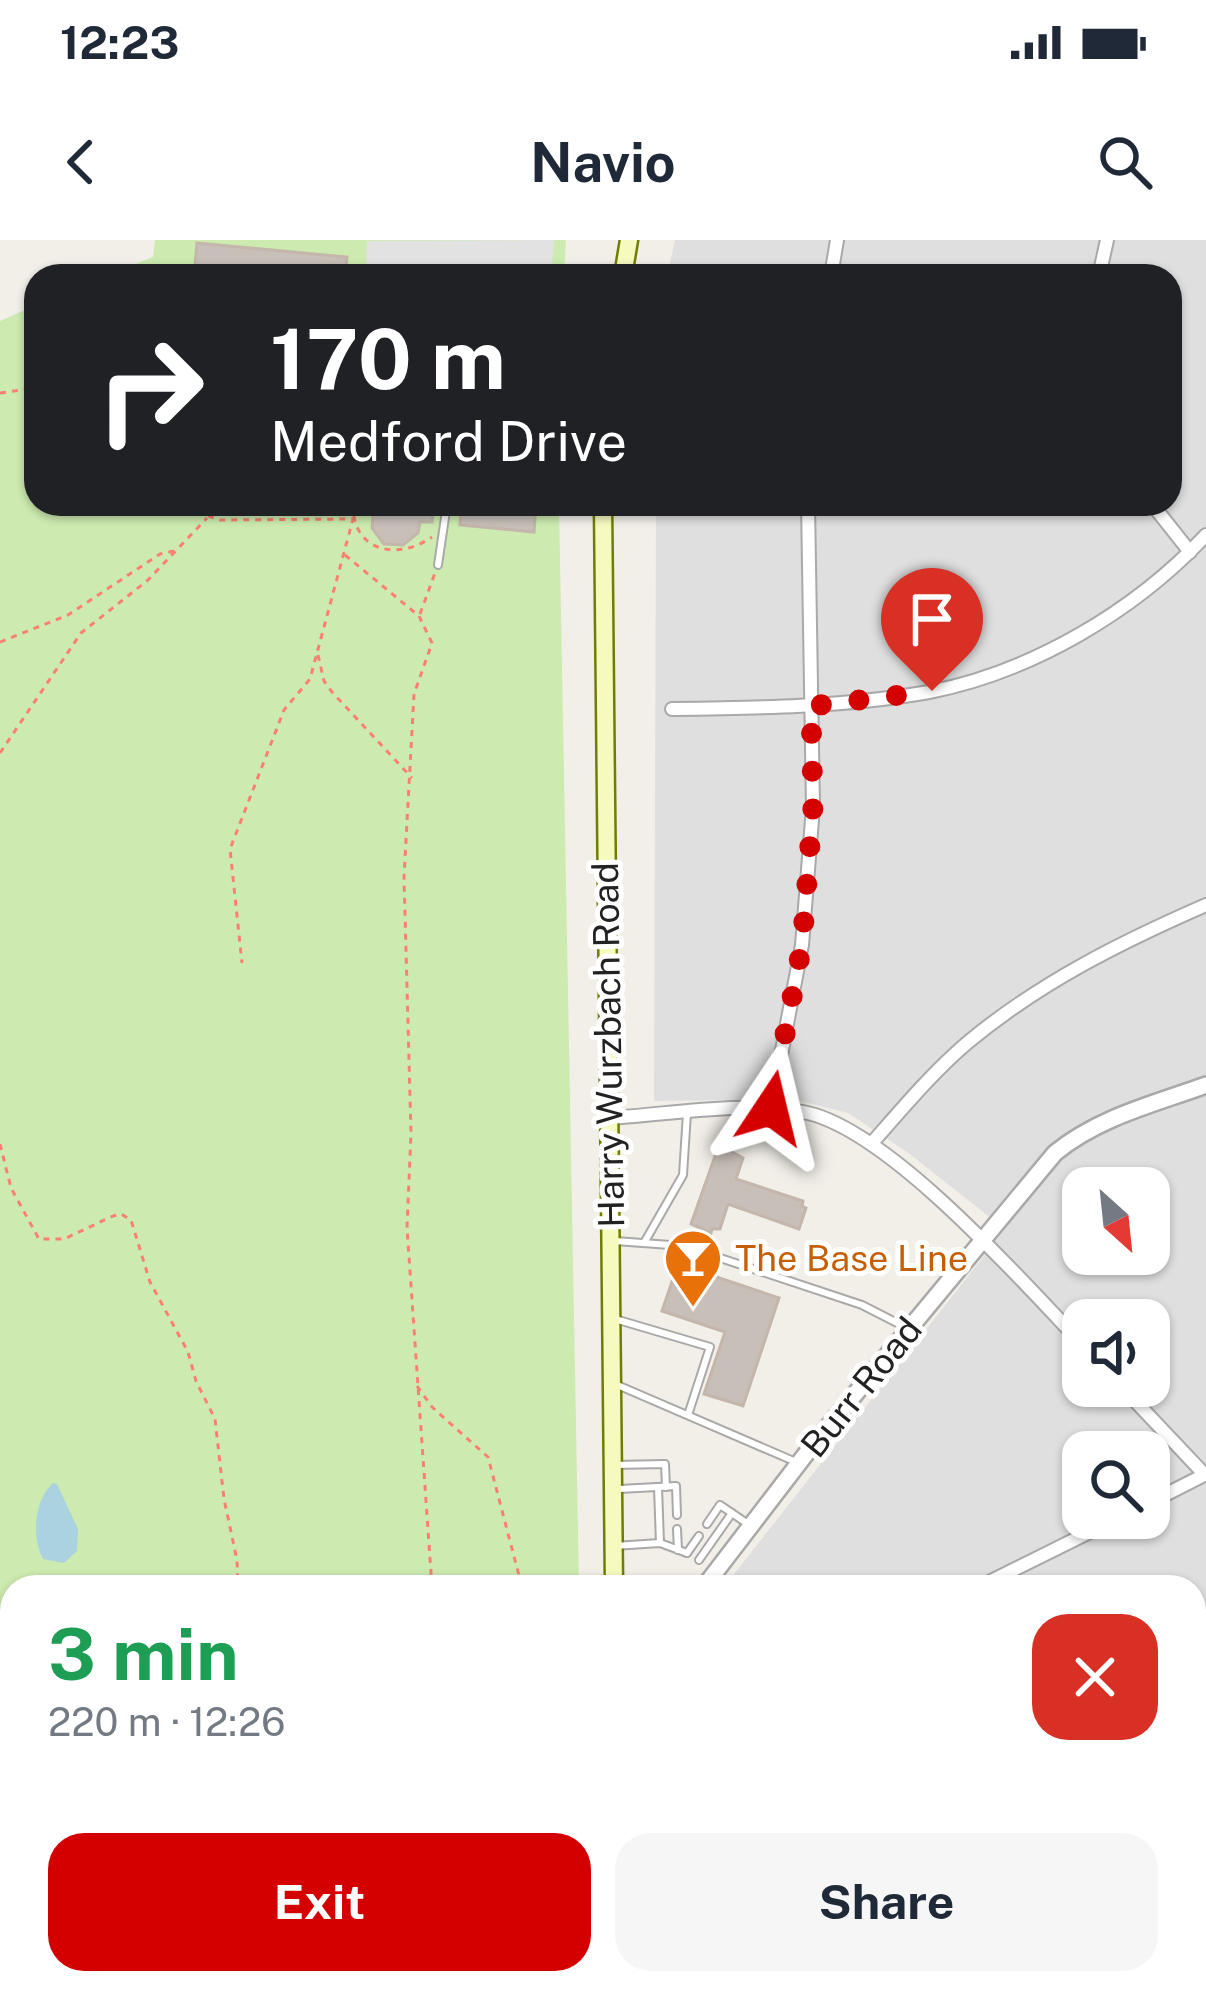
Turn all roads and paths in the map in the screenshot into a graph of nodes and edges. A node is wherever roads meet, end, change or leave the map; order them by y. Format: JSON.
{"nodes":[{"id":1,"x":353,"y":516,"type":"edge"},
{"id":2,"x":446,"y":516,"type":"edge"},
{"id":3,"x":603,"y":516,"type":"edge"},
{"id":4,"x":808,"y":516,"type":"edge"},
{"id":5,"x":1162,"y":516,"type":"edge"},
{"id":6,"x":208,"y":517,"type":"joint"},
{"id":7,"x":353,"y":520,"type":"junction"},
{"id":8,"x":444,"y":529,"type":"junction"},
{"id":9,"x":1206,"y":535,"type":"edge"},
{"id":10,"x":176,"y":551,"type":"junction"},
{"id":11,"x":1190,"y":552,"type":"junction"},
{"id":12,"x":345,"y":555,"type":"junction"},
{"id":13,"x":438,"y":566,"type":"joint"},
{"id":14,"x":419,"y":616,"type":"junction"},
{"id":15,"x":0,"y":642,"type":"edge"},
{"id":16,"x":318,"y":654,"type":"junction"},
{"id":17,"x":811,"y":706,"type":"junction"},
{"id":18,"x":672,"y":709,"type":"dead end"},
{"id":19,"x":0,"y":753,"type":"edge"},
{"id":20,"x":412,"y":778,"type":"junction"},
{"id":21,"x":1206,"y":905,"type":"edge"},
{"id":22,"x":242,"y":963,"type":"dead end"},
{"id":23,"x":1206,"y":1085,"type":"edge"},
{"id":24,"x":771,"y":1108,"type":"junction"},
{"id":25,"x":687,"y":1113,"type":"junction"},
{"id":26,"x":610,"y":1118,"type":"junction"},
{"id":27,"x":0,"y":1144,"type":"edge"},
{"id":28,"x":872,"y":1144,"type":"junction"},
{"id":29,"x":611,"y":1240,"type":"junction"},
{"id":30,"x":982,"y":1240,"type":"junction"},
{"id":31,"x":644,"y":1243,"type":"junction"},
{"id":32,"x":612,"y":1318,"type":"junction"},
{"id":33,"x":1062,"y":1324,"type":"edge"},
{"id":34,"x":909,"y":1329,"type":"junction"},
{"id":35,"x":613,"y":1383,"type":"junction"},
{"id":36,"x":416,"y":1384,"type":"junction"},
{"id":37,"x":1141,"y":1407,"type":"edge"},
{"id":38,"x":688,"y":1415,"type":"junction"},
{"id":39,"x":799,"y":1463,"type":"junction"},
{"id":40,"x":613,"y":1465,"type":"junction"},
{"id":41,"x":1206,"y":1474,"type":"edge"},
{"id":42,"x":662,"y":1487,"type":"junction"},
{"id":43,"x":613,"y":1490,"type":"junction"},
{"id":44,"x":1170,"y":1492,"type":"edge"},
{"id":45,"x":732,"y":1514,"type":"junction"},
{"id":46,"x":677,"y":1515,"type":"dead end"},
{"id":47,"x":707,"y":1524,"type":"dead end"},
{"id":48,"x":751,"y":1526,"type":"junction"},
{"id":49,"x":677,"y":1529,"type":"dead end"},
{"id":50,"x":699,"y":1536,"type":"dead end"},
{"id":51,"x":1076,"y":1539,"type":"edge"},
{"id":52,"x":659,"y":1544,"type":"junction"},
{"id":53,"x":614,"y":1546,"type":"junction"},
{"id":54,"x":677,"y":1550,"type":"junction"},
{"id":55,"x":687,"y":1553,"type":"junction"},
{"id":56,"x":699,"y":1560,"type":"junction"},
{"id":57,"x":716,"y":1571,"type":"junction"},
{"id":58,"x":238,"y":1575,"type":"edge"},
{"id":59,"x":431,"y":1575,"type":"edge"},
{"id":60,"x":519,"y":1575,"type":"edge"},
{"id":61,"x":614,"y":1575,"type":"edge"},
{"id":62,"x":713,"y":1575,"type":"edge"},
{"id":63,"x":1003,"y":1575,"type":"edge"}],
"edges":[{"from":1,"to":7,"type":"path"},
{"from":2,"to":8,"type":"lane"},
{"from":3,"to":26,"type":"main road","name":"Harry Wurzbach Road"},
{"from":4,"to":17,"type":"street"},
{"from":5,"to":11,"type":"street"},
{"from":6,"to":7,"type":"path"},
{"from":6,"to":10,"type":"path"},
{"from":7,"to":8,"type":"path"},
{"from":7,"to":12,"type":"path"},
{"from":8,"to":13,"type":"lane"},
{"from":9,"to":11,"type":"street"},
{"from":10,"to":15,"type":"path"},
{"from":10,"to":19,"type":"path"},
{"from":11,"to":17,"type":"street"},
{"from":12,"to":14,"type":"path"},
{"from":12,"to":16,"type":"path"},
{"from":13,"to":14,"type":"path"},
{"from":14,"to":20,"type":"path"},
{"from":16,"to":20,"type":"path"},
{"from":16,"to":22,"type":"path"},
{"from":17,"to":18,"type":"street"},
{"from":17,"to":24,"type":"street"},
{"from":20,"to":36,"type":"path"},
{"from":21,"to":28,"type":"street"},
{"from":23,"to":30,"type":"street","name":"Burr Road"},
{"from":24,"to":25,"type":"street"},
{"from":24,"to":28,"type":"street"},
{"from":25,"to":26,"type":"street"},
{"from":25,"to":31,"type":"lane"},
{"from":26,"to":29,"type":"main road","name":"Harry Wurzbach Road"},
{"from":27,"to":58,"type":"path"},
{"from":28,"to":30,"type":"street"},
{"from":29,"to":31,"type":"lane"},
{"from":29,"to":32,"type":"main road","name":"Harry Wurzbach Road"},
{"from":30,"to":33,"type":"street"},
{"from":30,"to":34,"type":"street","name":"Burr Road"},
{"from":31,"to":34,"type":"lane"},
{"from":32,"to":35,"type":"main road","name":"Harry Wurzbach Road"},
{"from":32,"to":38,"type":"lane"},
{"from":34,"to":39,"type":"street","name":"Burr Road"},
{"from":35,"to":38,"type":"lane"},
{"from":35,"to":40,"type":"main road","name":"Harry Wurzbach Road"},
{"from":36,"to":59,"type":"path"},
{"from":36,"to":60,"type":"path"},
{"from":37,"to":41,"type":"street"},
{"from":38,"to":39,"type":"lane"},
{"from":39,"to":48,"type":"street","name":"Burr Road"},
{"from":40,"to":42,"type":"lane"},
{"from":40,"to":43,"type":"main road","name":"Harry Wurzbach Road"},
{"from":41,"to":44,"type":"street"},
{"from":42,"to":43,"type":"lane"},
{"from":42,"to":46,"type":"lane"},
{"from":42,"to":52,"type":"lane"},
{"from":43,"to":53,"type":"main road","name":"Harry Wurzbach Road"},
{"from":45,"to":47,"type":"lane"},
{"from":45,"to":48,"type":"lane"},
{"from":45,"to":56,"type":"lane"},
{"from":48,"to":57,"type":"street","name":"Burr Road"},
{"from":49,"to":54,"type":"lane"},
{"from":50,"to":55,"type":"lane"},
{"from":51,"to":63,"type":"street"},
{"from":52,"to":53,"type":"lane"},
{"from":52,"to":54,"type":"lane"},
{"from":53,"to":61,"type":"main road","name":"Harry Wurzbach Road"},
{"from":54,"to":55,"type":"lane"},
{"from":55,"to":56,"type":"lane"},
{"from":56,"to":57,"type":"lane"},
{"from":57,"to":62,"type":"street","name":"Burr Road"}]}
